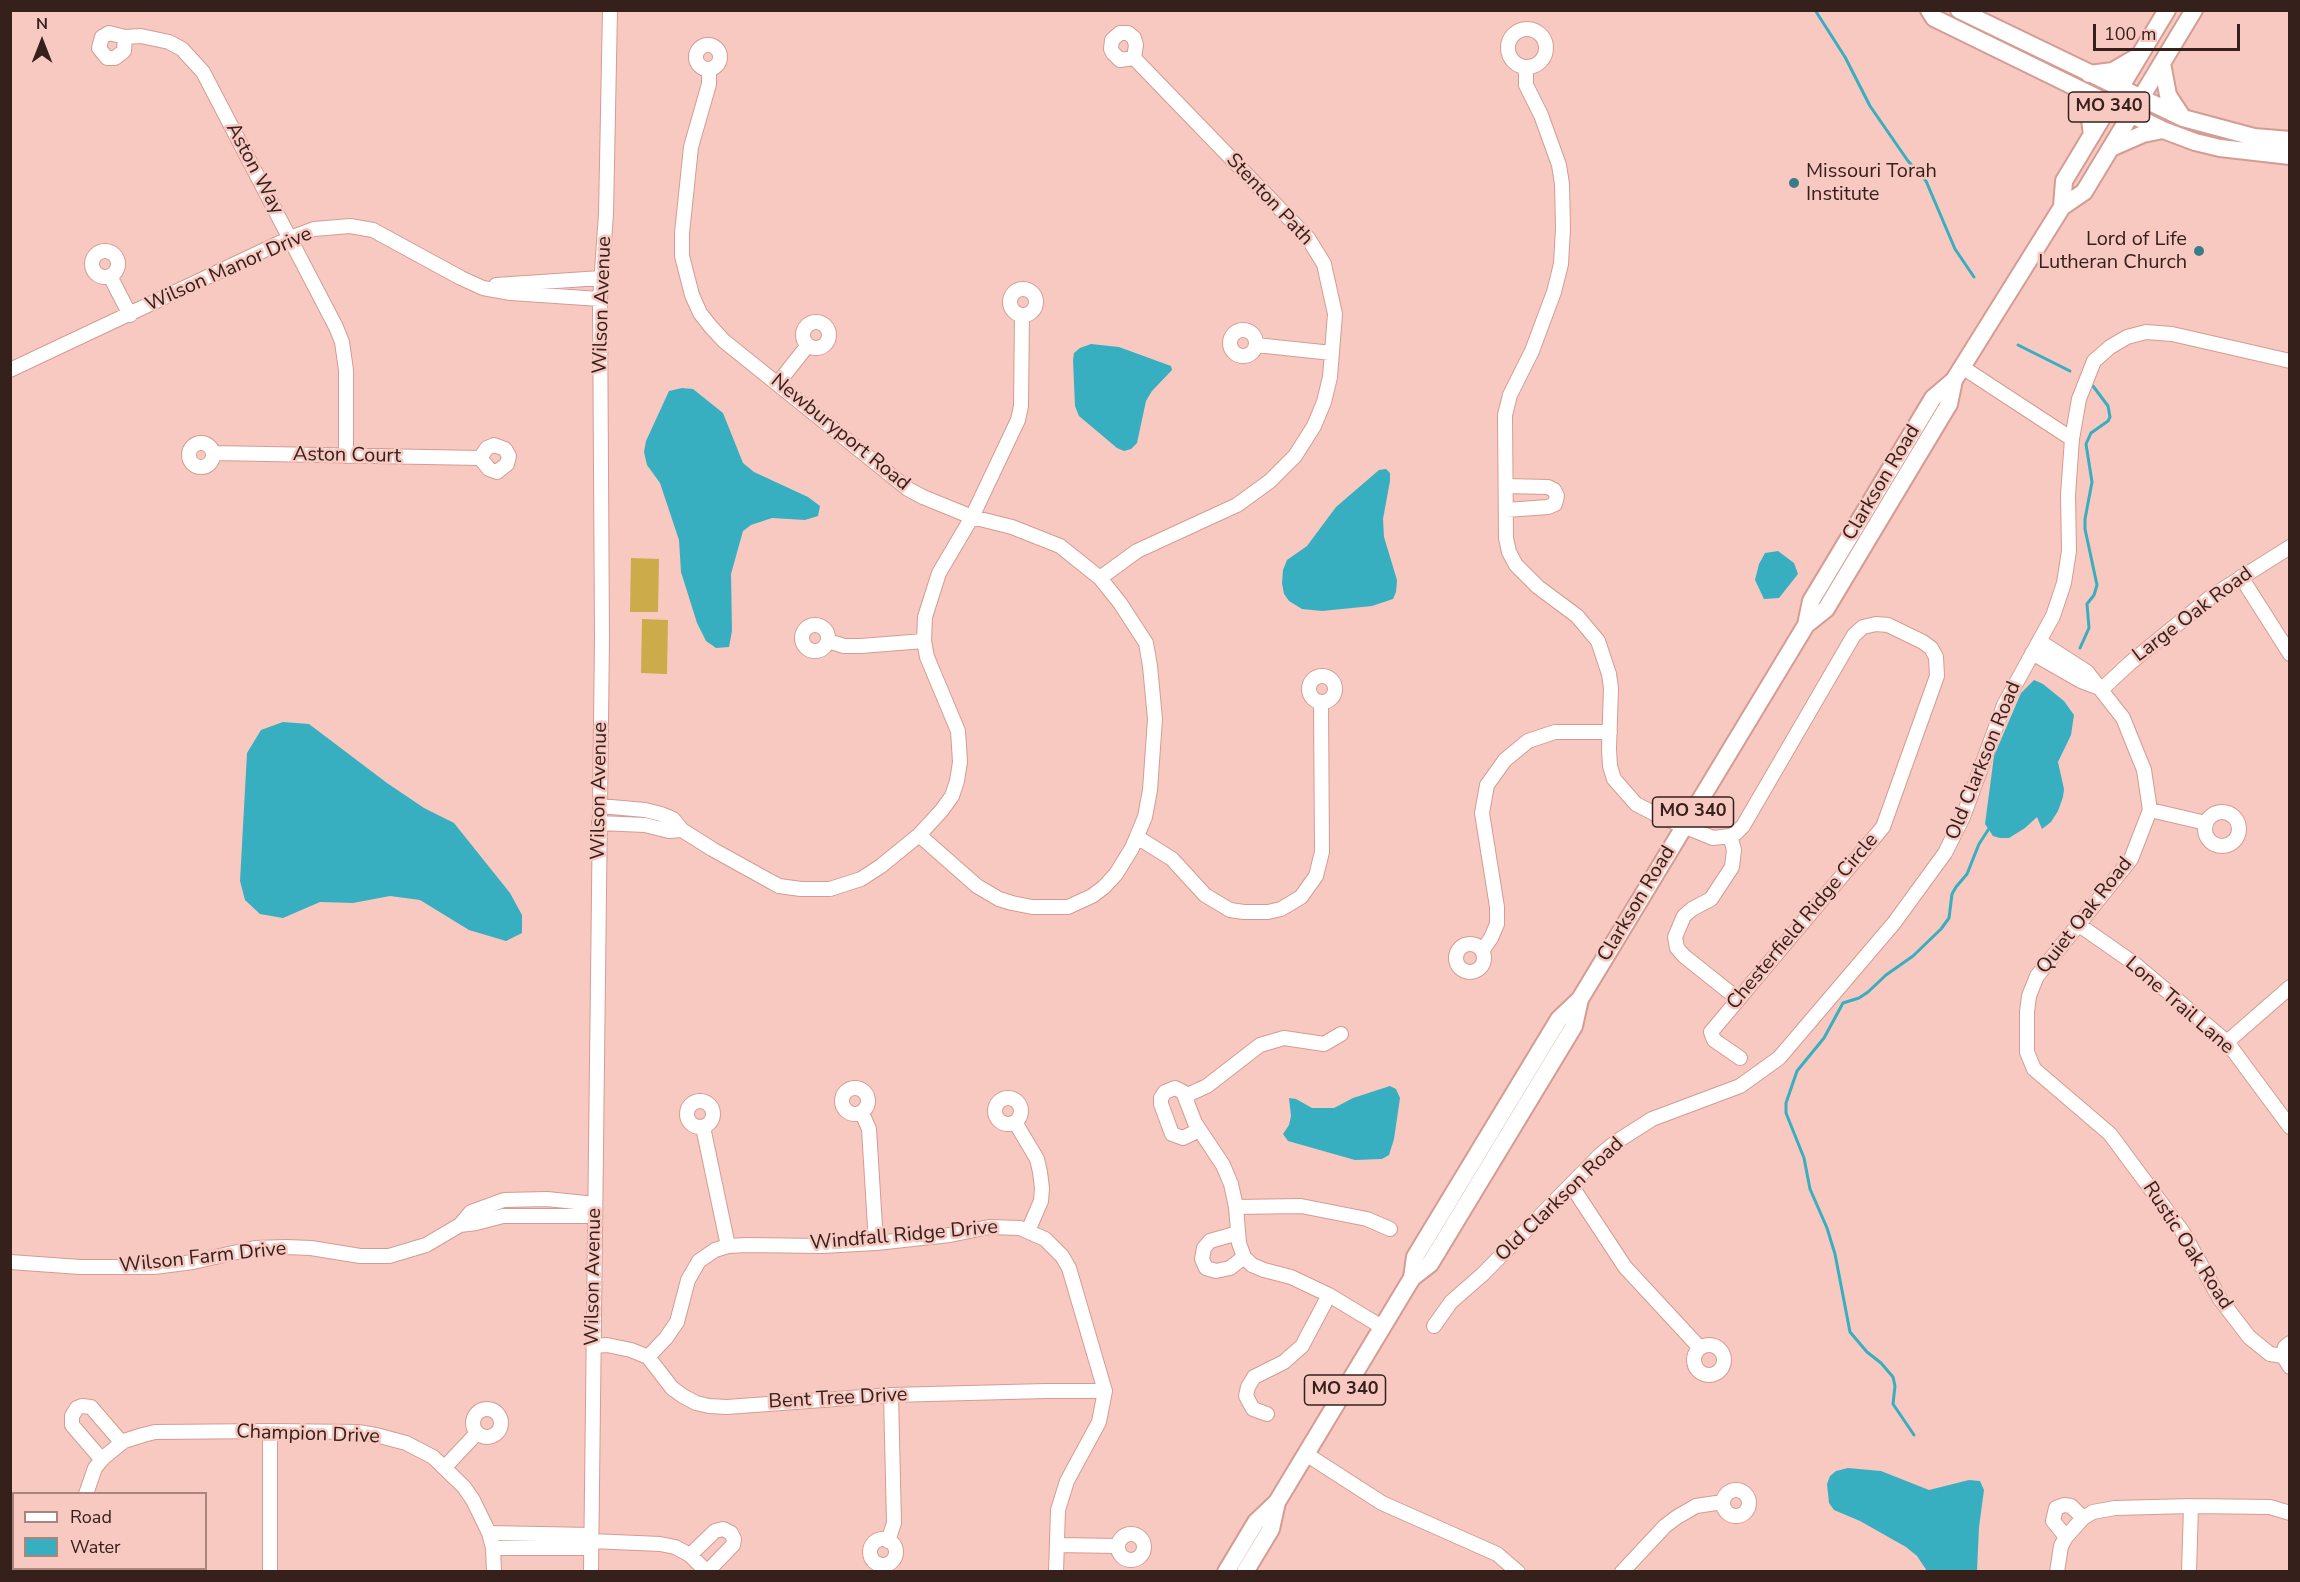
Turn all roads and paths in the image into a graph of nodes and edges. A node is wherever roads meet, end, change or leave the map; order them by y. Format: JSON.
{"nodes":[{"id":1,"x":610,"y":10,"type":"edge"},
{"id":2,"x":1929,"y":10,"type":"edge"},
{"id":3,"x":1959,"y":10,"type":"edge"},
{"id":4,"x":2167,"y":10,"type":"edge"},
{"id":5,"x":2194,"y":10,"type":"edge"},
{"id":6,"x":125,"y":37,"type":"dead end"},
{"id":7,"x":2140,"y":55,"type":"junction"},
{"id":8,"x":1134,"y":58,"type":"dead end"},
{"id":9,"x":2162,"y":63,"type":"junction"},
{"id":10,"x":1526,"y":67,"type":"dead end"},
{"id":11,"x":708,"y":70,"type":"dead end"},
{"id":12,"x":2089,"y":74,"type":"junction"},
{"id":13,"x":2077,"y":88,"type":"junction"},
{"id":14,"x":2120,"y":89,"type":"junction"},
{"id":15,"x":2141,"y":100,"type":"junction"},
{"id":16,"x":2110,"y":104,"type":"junction"},
{"id":17,"x":2131,"y":115,"type":"junction"},
{"id":18,"x":2183,"y":118,"type":"junction"},
{"id":19,"x":2163,"y":130,"type":"junction"},
{"id":20,"x":2092,"y":135,"type":"junction"},
{"id":21,"x":2289,"y":140,"type":"edge"},
{"id":22,"x":2111,"y":148,"type":"junction"},
{"id":23,"x":2289,"y":156,"type":"edge"},
{"id":24,"x":2062,"y":207,"type":"junction"},
{"id":25,"x":290,"y":238,"type":"junction"},
{"id":26,"x":110,"y":276,"type":"dead end"},
{"id":27,"x":601,"y":278,"type":"junction"},
{"id":28,"x":482,"y":287,"type":"junction"},
{"id":29,"x":600,"y":298,"type":"junction"},
{"id":30,"x":129,"y":315,"type":"junction"},
{"id":31,"x":1022,"y":315,"type":"dead end"},
{"id":32,"x":808,"y":345,"type":"dead end"},
{"id":33,"x":1256,"y":345,"type":"dead end"},
{"id":34,"x":1332,"y":353,"type":"junction"},
{"id":35,"x":2289,"y":361,"type":"edge"},
{"id":36,"x":10,"y":370,"type":"edge"},
{"id":37,"x":1958,"y":374,"type":"junction"},
{"id":38,"x":778,"y":383,"type":"junction"},
{"id":39,"x":2072,"y":439,"type":"junction"},
{"id":40,"x":213,"y":453,"type":"dead end"},
{"id":41,"x":346,"y":456,"type":"junction"},
{"id":42,"x":480,"y":458,"type":"dead end"},
{"id":43,"x":1892,"y":466,"type":"junction"},
{"id":44,"x":1506,"y":486,"type":"junction"},
{"id":45,"x":1893,"y":497,"type":"junction"},
{"id":46,"x":1506,"y":510,"type":"junction"},
{"id":47,"x":972,"y":517,"type":"junction"},
{"id":48,"x":2289,"y":547,"type":"edge"},
{"id":49,"x":2241,"y":577,"type":"junction"},
{"id":50,"x":1100,"y":578,"type":"junction"},
{"id":51,"x":1806,"y":625,"type":"junction"},
{"id":52,"x":828,"y":641,"type":"dead end"},
{"id":53,"x":924,"y":641,"type":"junction"},
{"id":54,"x":2035,"y":647,"type":"junction"},
{"id":55,"x":2289,"y":654,"type":"edge"},
{"id":56,"x":2102,"y":689,"type":"junction"},
{"id":57,"x":1321,"y":702,"type":"dead end"},
{"id":58,"x":1610,"y":732,"type":"junction"},
{"id":59,"x":600,"y":806,"type":"junction"},
{"id":60,"x":2150,"y":810,"type":"junction"},
{"id":61,"x":600,"y":823,"type":"junction"},
{"id":62,"x":2206,"y":823,"type":"dead end"},
{"id":63,"x":1684,"y":827,"type":"junction"},
{"id":64,"x":682,"y":830,"type":"junction"},
{"id":65,"x":919,"y":835,"type":"junction"},
{"id":66,"x":1730,"y":836,"type":"junction"},
{"id":67,"x":1137,"y":837,"type":"junction"},
{"id":68,"x":2079,"y":925,"type":"junction"},
{"id":69,"x":1482,"y":951,"type":"dead end"},
{"id":70,"x":2289,"y":987,"type":"edge"},
{"id":71,"x":1738,"y":999,"type":"junction"},
{"id":72,"x":2026,"y":1012,"type":"joint"},
{"id":73,"x":1341,"y":1034,"type":"dead end"},
{"id":74,"x":2227,"y":1042,"type":"junction"},
{"id":75,"x":1740,"y":1058,"type":"dead end"},
{"id":76,"x":1185,"y":1096,"type":"junction"},
{"id":77,"x":862,"y":1113,"type":"dead end"},
{"id":78,"x":1015,"y":1122,"type":"dead end"},
{"id":79,"x":703,"y":1127,"type":"dead end"},
{"id":80,"x":2289,"y":1128,"type":"edge"},
{"id":81,"x":1199,"y":1130,"type":"junction"},
{"id":82,"x":1571,"y":1185,"type":"junction"},
{"id":83,"x":1236,"y":1207,"type":"junction"},
{"id":84,"x":595,"y":1210,"type":"junction"},
{"id":85,"x":1390,"y":1229,"type":"dead end"},
{"id":86,"x":1028,"y":1231,"type":"junction"},
{"id":87,"x":1238,"y":1233,"type":"junction"},
{"id":88,"x":876,"y":1243,"type":"junction"},
{"id":89,"x":728,"y":1246,"type":"junction"},
{"id":90,"x":1244,"y":1257,"type":"junction"},
{"id":91,"x":10,"y":1262,"type":"edge"},
{"id":92,"x":1329,"y":1295,"type":"junction"},
{"id":93,"x":1434,"y":1326,"type":"dead end"},
{"id":94,"x":1382,"y":1327,"type":"junction"},
{"id":95,"x":593,"y":1346,"type":"junction"},
{"id":96,"x":1700,"y":1348,"type":"dead end"},
{"id":97,"x":2287,"y":1355,"type":"edge"},
{"id":98,"x":648,"y":1357,"type":"junction"},
{"id":99,"x":1105,"y":1391,"type":"junction"},
{"id":100,"x":891,"y":1395,"type":"junction"},
{"id":101,"x":1267,"y":1414,"type":"dead end"},
{"id":102,"x":270,"y":1431,"type":"junction"},
{"id":103,"x":477,"y":1433,"type":"dead end"},
{"id":104,"x":122,"y":1443,"type":"junction"},
{"id":105,"x":1306,"y":1454,"type":"junction"},
{"id":106,"x":102,"y":1460,"type":"junction"},
{"id":107,"x":445,"y":1467,"type":"junction"},
{"id":108,"x":87,"y":1492,"type":"edge"},
{"id":109,"x":1277,"y":1502,"type":"junction"},
{"id":110,"x":1723,"y":1502,"type":"dead end"},
{"id":111,"x":2191,"y":1506,"type":"junction"},
{"id":112,"x":2289,"y":1513,"type":"edge"},
{"id":113,"x":2084,"y":1518,"type":"junction"},
{"id":114,"x":489,"y":1533,"type":"junction"},
{"id":115,"x":2066,"y":1537,"type":"junction"},
{"id":116,"x":888,"y":1540,"type":"dead end"},
{"id":117,"x":591,"y":1541,"type":"junction"},
{"id":118,"x":1057,"y":1545,"type":"junction"},
{"id":119,"x":1118,"y":1546,"type":"dead end"},
{"id":120,"x":493,"y":1548,"type":"junction"},
{"id":121,"x":690,"y":1555,"type":"junction"},
{"id":122,"x":270,"y":1572,"type":"edge"},
{"id":123,"x":494,"y":1572,"type":"edge"},
{"id":124,"x":591,"y":1572,"type":"edge"},
{"id":125,"x":707,"y":1572,"type":"edge"},
{"id":126,"x":1056,"y":1572,"type":"edge"},
{"id":127,"x":1226,"y":1572,"type":"edge"},
{"id":128,"x":1245,"y":1572,"type":"edge"},
{"id":129,"x":1518,"y":1572,"type":"edge"},
{"id":130,"x":1622,"y":1572,"type":"edge"},
{"id":131,"x":2057,"y":1572,"type":"edge"},
{"id":132,"x":2190,"y":1572,"type":"edge"}],
"edges":[{"from":1,"to":27,"type":"street","name":"Wilson Avenue"},
{"from":2,"to":13,"type":"main road"},
{"from":3,"to":12,"type":"main road"},
{"from":4,"to":7,"type":"main road","name":"Clarkson Road","number":"MO 340"},
{"from":5,"to":9,"type":"main road","name":"Clarkson Road","number":"MO 340"},
{"from":6,"to":25,"type":"street","name":"Aston Way"},
{"from":7,"to":12,"type":"main road"},
{"from":7,"to":14,"type":"main road","name":"Clarkson Road","number":"MO 340"},
{"from":8,"to":34,"type":"street","name":"Stenton Path"},
{"from":9,"to":15,"type":"main road","name":"Clarkson Road","number":"MO 340"},
{"from":9,"to":18,"type":"main road"},
{"from":10,"to":44,"type":"street"},
{"from":11,"to":38,"type":"street","name":"Newburyport Road"},
{"from":12,"to":14,"type":"main road"},
{"from":13,"to":16,"type":"main road"},
{"from":13,"to":20,"type":"main road"},
{"from":14,"to":15,"type":"main road"},
{"from":14,"to":16,"type":"main road","name":"Clarkson Road","number":"MO 340"},
{"from":15,"to":17,"type":"main road","name":"Clarkson Road","number":"MO 340"},
{"from":15,"to":18,"type":"main road"},
{"from":16,"to":17,"type":"main road"},
{"from":16,"to":20,"type":"main road","name":"Clarkson Road","number":"MO 340"},
{"from":17,"to":19,"type":"main road"},
{"from":17,"to":22,"type":"main road","name":"Clarkson Road","number":"MO 340"},
{"from":18,"to":21,"type":"main road"},
{"from":19,"to":22,"type":"main road"},
{"from":19,"to":23,"type":"main road"},
{"from":20,"to":24,"type":"main road","name":"Clarkson Road","number":"MO 340"},
{"from":22,"to":24,"type":"main road","name":"Clarkson Road","number":"MO 340"},
{"from":24,"to":37,"type":"main road","name":"Clarkson Road","number":"MO 340"},
{"from":25,"to":28,"type":"street","name":"Wilson Manor Drive"},
{"from":25,"to":30,"type":"street","name":"Wilson Manor Drive"},
{"from":25,"to":41,"type":"street","name":"Aston Way"},
{"from":26,"to":30,"type":"street"},
{"from":27,"to":28,"type":"street","name":"Wilson Manor Drive"},
{"from":27,"to":29,"type":"street","name":"Wilson Avenue"},
{"from":28,"to":29,"type":"street","name":"Wilson Manor Drive"},
{"from":29,"to":59,"type":"street","name":"Wilson Avenue"},
{"from":30,"to":36,"type":"street","name":"Wilson Manor Drive"},
{"from":31,"to":47,"type":"street"},
{"from":32,"to":38,"type":"street"},
{"from":33,"to":34,"type":"street"},
{"from":34,"to":50,"type":"street","name":"Stenton Path"},
{"from":35,"to":39,"type":"street","name":"Old Clarkson Road"},
{"from":37,"to":39,"type":"street"},
{"from":37,"to":43,"type":"main road","name":"Clarkson Road","number":"MO 340"},
{"from":37,"to":45,"type":"main road","name":"Clarkson Road","number":"MO 340"},
{"from":38,"to":47,"type":"street","name":"Newburyport Road"},
{"from":39,"to":54,"type":"street","name":"Old Clarkson Road"},
{"from":40,"to":41,"type":"street","name":"Aston Court"},
{"from":41,"to":42,"type":"street","name":"Aston Court"},
{"from":43,"to":45,"type":"main road"},
{"from":43,"to":51,"type":"main road","name":"Clarkson Road","number":"MO 340"},
{"from":44,"to":46,"type":"street"},
{"from":44,"to":46,"type":"street"},
{"from":45,"to":51,"type":"main road","name":"Clarkson Road","number":"MO 340"},
{"from":46,"to":58,"type":"street"},
{"from":47,"to":50,"type":"street","name":"Newburyport Road"},
{"from":47,"to":53,"type":"street"},
{"from":48,"to":49,"type":"street","name":"Large Oak Road"},
{"from":49,"to":55,"type":"street"},
{"from":49,"to":56,"type":"street","name":"Large Oak Road"},
{"from":50,"to":67,"type":"street","name":"Newburyport Road"},
{"from":51,"to":63,"type":"main road","name":"Clarkson Road","number":"MO 340"},
{"from":52,"to":53,"type":"street"},
{"from":53,"to":65,"type":"street"},
{"from":54,"to":56,"type":"street","name":"Quiet Oak Road"},
{"from":54,"to":82,"type":"street","name":"Old Clarkson Road"},
{"from":56,"to":60,"type":"street","name":"Quiet Oak Road"},
{"from":57,"to":67,"type":"street"},
{"from":58,"to":63,"type":"street"},
{"from":58,"to":69,"type":"street"},
{"from":59,"to":61,"type":"street","name":"Wilson Avenue"},
{"from":59,"to":64,"type":"street"},
{"from":60,"to":62,"type":"street"},
{"from":60,"to":68,"type":"street","name":"Quiet Oak Road"},
{"from":61,"to":64,"type":"street"},
{"from":61,"to":84,"type":"street","name":"Wilson Avenue"},
{"from":63,"to":66,"type":"street"},
{"from":63,"to":94,"type":"main road","name":"Clarkson Road","number":"MO 340"},
{"from":64,"to":65,"type":"street"},
{"from":65,"to":67,"type":"street","name":"Newburyport Road"},
{"from":66,"to":71,"type":"street"},
{"from":66,"to":71,"type":"street","name":"Chesterfield Ridge Circle"},
{"from":68,"to":72,"type":"street","name":"Quiet Oak Road"},
{"from":68,"to":74,"type":"street","name":"Lone Trail Lane"},
{"from":70,"to":74,"type":"street"},
{"from":71,"to":75,"type":"street","name":"Chesterfield Ridge Circle"},
{"from":72,"to":97,"type":"street","name":"Rustic Oak Road"},
{"from":73,"to":76,"type":"street"},
{"from":74,"to":80,"type":"street","name":"Lone Trail Lane"},
{"from":76,"to":81,"type":"street"},
{"from":76,"to":81,"type":"street"},
{"from":77,"to":88,"type":"street"},
{"from":78,"to":86,"type":"street"},
{"from":79,"to":89,"type":"street"},
{"from":81,"to":83,"type":"street"},
{"from":82,"to":93,"type":"street","name":"Old Clarkson Road"},
{"from":82,"to":96,"type":"street"},
{"from":83,"to":85,"type":"street"},
{"from":83,"to":87,"type":"street"},
{"from":84,"to":91,"type":"street","name":"Wilson Farm Drive"},
{"from":84,"to":95,"type":"street","name":"Wilson Avenue"},
{"from":86,"to":88,"type":"street","name":"Windfall Ridge Drive"},
{"from":86,"to":99,"type":"street","name":"Windfall Ridge Drive"},
{"from":87,"to":90,"type":"street"},
{"from":87,"to":90,"type":"street"},
{"from":88,"to":89,"type":"street","name":"Windfall Ridge Drive"},
{"from":89,"to":98,"type":"street","name":"Windfall Ridge Drive"},
{"from":90,"to":92,"type":"street"},
{"from":92,"to":94,"type":"street"},
{"from":92,"to":101,"type":"street"},
{"from":94,"to":105,"type":"main road","name":"Clarkson Road","number":"MO 340"},
{"from":95,"to":98,"type":"street"},
{"from":95,"to":117,"type":"street","name":"Wilson Avenue"},
{"from":98,"to":100,"type":"street","name":"Bent Tree Drive"},
{"from":99,"to":100,"type":"street","name":"Bent Tree Drive"},
{"from":99,"to":118,"type":"street","name":"Windfall Ridge Drive"},
{"from":100,"to":116,"type":"street"},
{"from":102,"to":104,"type":"street","name":"Champion Drive"},
{"from":102,"to":107,"type":"street","name":"Champion Drive"},
{"from":102,"to":122,"type":"street"},
{"from":103,"to":107,"type":"street"},
{"from":104,"to":106,"type":"street","name":"Champion Drive"},
{"from":104,"to":106,"type":"street"},
{"from":105,"to":109,"type":"main road","name":"Clarkson Road","number":"MO 340"},
{"from":105,"to":129,"type":"street"},
{"from":106,"to":108,"type":"street","name":"Champion Drive"},
{"from":107,"to":114,"type":"street","name":"Champion Drive"},
{"from":109,"to":127,"type":"main road","name":"Clarkson Road","number":"MO 340"},
{"from":109,"to":128,"type":"main road","name":"Clarkson Road","number":"MO 340"},
{"from":110,"to":130,"type":"street"},
{"from":111,"to":112,"type":"street"},
{"from":111,"to":113,"type":"street"},
{"from":111,"to":132,"type":"street"},
{"from":113,"to":115,"type":"street"},
{"from":113,"to":115,"type":"street"},
{"from":114,"to":117,"type":"street"},
{"from":114,"to":120,"type":"street","name":"Champion Drive"},
{"from":115,"to":131,"type":"street"},
{"from":117,"to":120,"type":"street"},
{"from":117,"to":121,"type":"street"},
{"from":117,"to":124,"type":"street","name":"Wilson Avenue"},
{"from":118,"to":119,"type":"street"},
{"from":118,"to":126,"type":"street","name":"Windfall Ridge Drive"},
{"from":120,"to":123,"type":"street","name":"Champion Drive"},
{"from":121,"to":125,"type":"street"},
{"from":121,"to":125,"type":"street"}]}
